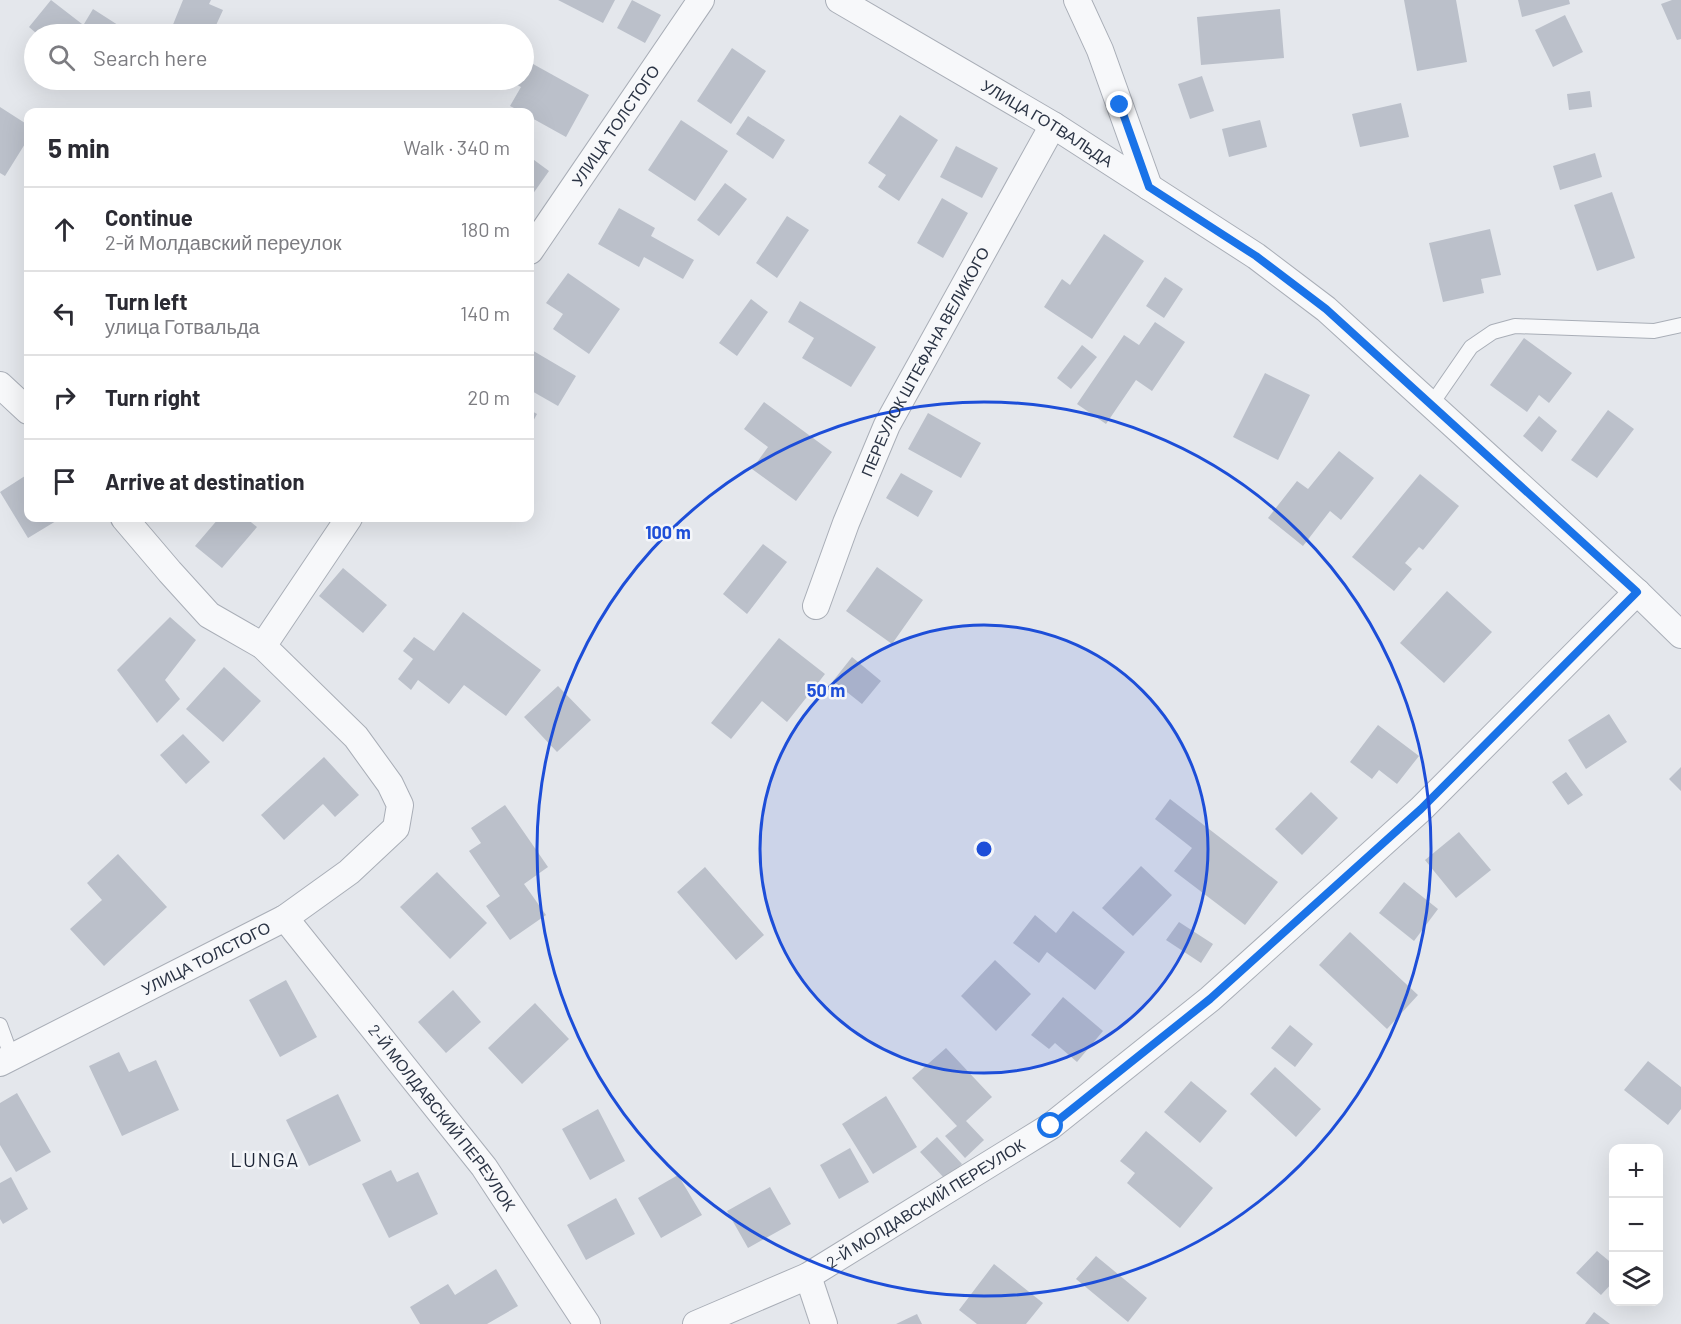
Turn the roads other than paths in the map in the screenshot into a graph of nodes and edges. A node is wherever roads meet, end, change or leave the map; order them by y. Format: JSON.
{"nodes":[{"id":1,"x":701,"y":0,"type":"edge"},
{"id":2,"x":839,"y":0,"type":"edge"},
{"id":3,"x":1077,"y":0,"type":"edge"},
{"id":4,"x":1053,"y":125,"type":"junction"},
{"id":5,"x":1149,"y":187,"type":"junction"},
{"id":6,"x":534,"y":245,"type":"edge"},
{"id":7,"x":1681,"y":325,"type":"edge"},
{"id":8,"x":0,"y":386,"type":"edge"},
{"id":9,"x":1431,"y":405,"type":"junction"},
{"id":10,"x":24,"y":407,"type":"edge"},
{"id":11,"x":127,"y":522,"type":"edge"},
{"id":12,"x":346,"y":522,"type":"edge"},
{"id":13,"x":1637,"y":592,"type":"junction"},
{"id":14,"x":816,"y":606,"type":"dead end"},
{"id":15,"x":1681,"y":635,"type":"edge"},
{"id":16,"x":263,"y":645,"type":"junction"},
{"id":17,"x":285,"y":918,"type":"junction"},
{"id":18,"x":0,"y":1025,"type":"edge"},
{"id":19,"x":6,"y":1060,"type":"edge"},
{"id":20,"x":808,"y":1276,"type":"junction"},
{"id":21,"x":587,"y":1324,"type":"edge"},
{"id":22,"x":696,"y":1324,"type":"edge"},
{"id":23,"x":824,"y":1324,"type":"edge"}],
"edges":[{"from":1,"to":6,"type":"street","name":"УЛИЦА ТОЛСТОГО"},
{"from":2,"to":4,"type":"street","name":"УЛИЦА ГОТВАЛЬДА"},
{"from":3,"to":5,"type":"street"},
{"from":4,"to":5,"type":"street","name":"УЛИЦА ГОТВАЛЬДА"},
{"from":4,"to":14,"type":"street","name":"ПЕРЕУЛОК ШТЕФАНА ВЕЛИКОГО"},
{"from":5,"to":9,"type":"street","name":"УЛИЦА ГОТВАЛЬДА"},
{"from":7,"to":9,"type":"lane"},
{"from":8,"to":10,"type":"street"},
{"from":9,"to":13,"type":"street","name":"УЛИЦА ГОТВАЛЬДА"},
{"from":11,"to":16,"type":"street"},
{"from":12,"to":16,"type":"street"},
{"from":13,"to":15,"type":"street","name":"УЛИЦА ГОТВАЛЬДА"},
{"from":13,"to":20,"type":"street","name":"2-Й МОЛДАВСКИЙ ПЕРЕУЛОК"},
{"from":16,"to":17,"type":"street","name":"УЛИЦА ТОЛСТОГО"},
{"from":17,"to":19,"type":"street","name":"УЛИЦА ТОЛСТОГО"},
{"from":17,"to":21,"type":"street","name":"2-Й МОЛДАВСКИЙ ПЕРЕУЛОК"},
{"from":18,"to":19,"type":"lane"},
{"from":20,"to":22,"type":"street","name":"2-Й МОЛДАВСКИЙ ПЕРЕУЛОК"},
{"from":20,"to":23,"type":"street"}]}
